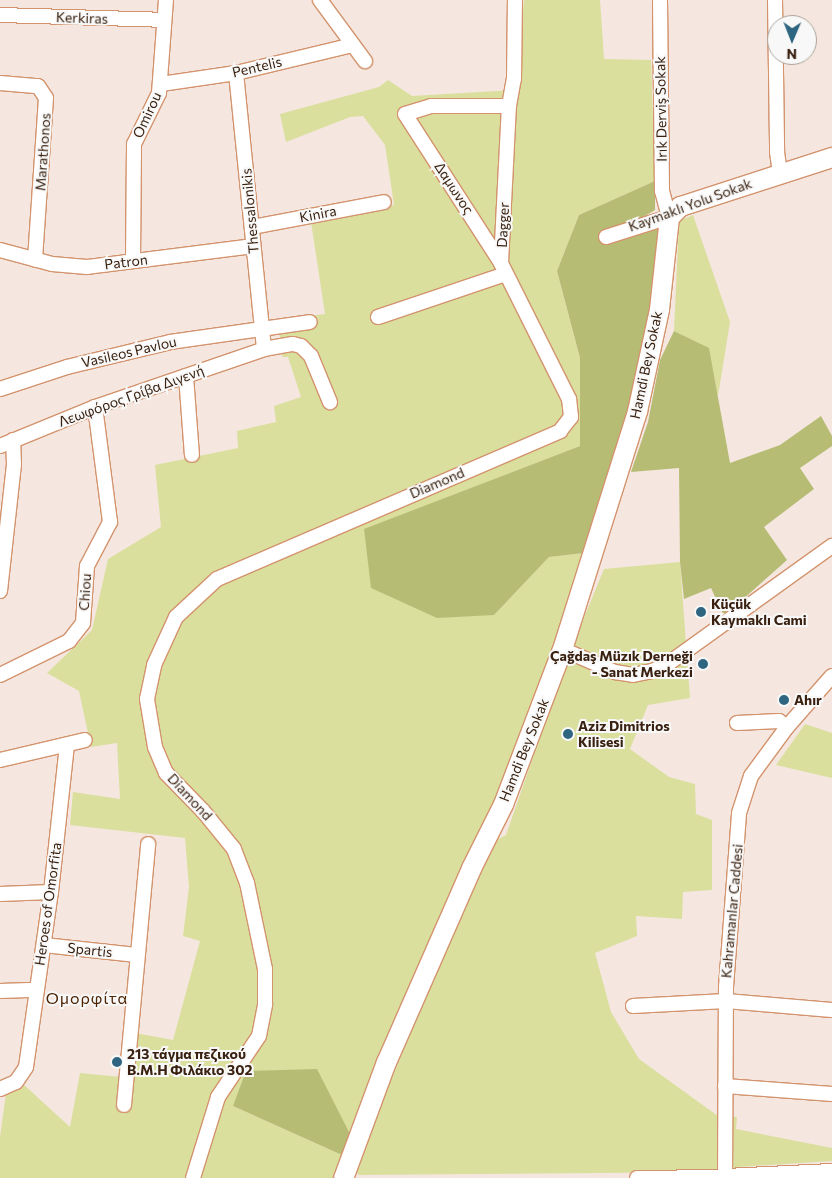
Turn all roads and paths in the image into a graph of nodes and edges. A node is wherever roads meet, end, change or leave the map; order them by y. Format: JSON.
{"nodes":[{"id":1,"x":166,"y":0,"type":"edge"},
{"id":2,"x":320,"y":0,"type":"edge"},
{"id":3,"x":515,"y":0,"type":"edge"},
{"id":4,"x":660,"y":0,"type":"edge"},
{"id":5,"x":775,"y":0,"type":"edge"},
{"id":6,"x":0,"y":15,"type":"edge"},
{"id":7,"x":164,"y":20,"type":"junction"},
{"id":8,"x":352,"y":45,"type":"junction"},
{"id":9,"x":365,"y":61,"type":"dead end"},
{"id":10,"x":236,"y":72,"type":"junction"},
{"id":11,"x":0,"y":83,"type":"edge"},
{"id":12,"x":161,"y":84,"type":"junction"},
{"id":13,"x":509,"y":106,"type":"junction"},
{"id":14,"x":832,"y":157,"type":"edge"},
{"id":15,"x":780,"y":173,"type":"junction"},
{"id":16,"x":384,"y":202,"type":"dead end"},
{"id":17,"x":669,"y":216,"type":"junction"},
{"id":18,"x":252,"y":227,"type":"junction"},
{"id":19,"x":606,"y":237,"type":"dead end"},
{"id":20,"x":253,"y":246,"type":"junction"},
{"id":21,"x":0,"y":250,"type":"edge"},
{"id":22,"x":35,"y":260,"type":"junction"},
{"id":23,"x":133,"y":261,"type":"junction"},
{"id":24,"x":504,"y":269,"type":"junction"},
{"id":25,"x":378,"y":317,"type":"dead end"},
{"id":26,"x":310,"y":322,"type":"dead end"},
{"id":27,"x":260,"y":328,"type":"junction"},
{"id":28,"x":264,"y":349,"type":"junction"},
{"id":29,"x":186,"y":376,"type":"junction"},
{"id":30,"x":0,"y":389,"type":"edge"},
{"id":31,"x":330,"y":402,"type":"dead end"},
{"id":32,"x":95,"y":407,"type":"junction"},
{"id":33,"x":560,"y":431,"type":"joint"},
{"id":34,"x":13,"y":440,"type":"junction"},
{"id":35,"x":0,"y":446,"type":"edge"},
{"id":36,"x":192,"y":455,"type":"dead end"},
{"id":37,"x":832,"y":546,"type":"edge"},
{"id":38,"x":0,"y":591,"type":"edge"},
{"id":39,"x":562,"y":649,"type":"junction"},
{"id":40,"x":0,"y":675,"type":"edge"},
{"id":41,"x":829,"y":681,"type":"edge"},
{"id":42,"x":737,"y":723,"type":"dead end"},
{"id":43,"x":788,"y":727,"type":"junction"},
{"id":44,"x":85,"y":740,"type":"dead end"},
{"id":45,"x":67,"y":745,"type":"junction"},
{"id":46,"x":0,"y":760,"type":"edge"},
{"id":47,"x":148,"y":844,"type":"dead end"},
{"id":48,"x":51,"y":892,"type":"junction"},
{"id":49,"x":0,"y":894,"type":"edge"},
{"id":50,"x":44,"y":945,"type":"junction"},
{"id":51,"x":136,"y":955,"type":"junction"},
{"id":52,"x":36,"y":990,"type":"junction"},
{"id":53,"x":0,"y":991,"type":"edge"},
{"id":54,"x":726,"y":1001,"type":"junction"},
{"id":55,"x":633,"y":1006,"type":"dead end"},
{"id":56,"x":832,"y":1010,"type":"edge"},
{"id":57,"x":725,"y":1086,"type":"junction"},
{"id":58,"x":0,"y":1089,"type":"edge"},
{"id":59,"x":832,"y":1094,"type":"edge"},
{"id":60,"x":124,"y":1105,"type":"dead end"},
{"id":61,"x":832,"y":1173,"type":"edge"},
{"id":62,"x":725,"y":1177,"type":"edge"},
{"id":63,"x":194,"y":1178,"type":"edge"},
{"id":64,"x":343,"y":1178,"type":"edge"},
{"id":65,"x":637,"y":1178,"type":"edge"}],
"edges":[{"from":1,"to":7,"type":"street","name":"Omirou"},
{"from":2,"to":8,"type":"street"},
{"from":3,"to":13,"type":"street","name":"Dagger"},
{"from":4,"to":17,"type":"street","name":"Irık Derviş Sokak"},
{"from":5,"to":15,"type":"street"},
{"from":6,"to":7,"type":"street","name":"Kerkiras"},
{"from":7,"to":12,"type":"street","name":"Omirou"},
{"from":8,"to":9,"type":"street"},
{"from":8,"to":10,"type":"street","name":"Pentelis"},
{"from":10,"to":12,"type":"street","name":"Pentelis"},
{"from":10,"to":18,"type":"street","name":"Thessalonikis"},
{"from":11,"to":22,"type":"street","name":"Marathonos"},
{"from":12,"to":23,"type":"street","name":"Omirou"},
{"from":13,"to":24,"type":"street","name":"Dagger"},
{"from":13,"to":24,"type":"street","name":"Δαμωνος"},
{"from":14,"to":15,"type":"street","name":"Kaymaklı Yolu Sokak"},
{"from":15,"to":17,"type":"street","name":"Kaymaklı Yolu Sokak"},
{"from":16,"to":18,"type":"street","name":"Kinira"},
{"from":17,"to":19,"type":"street","name":"Kaymaklı Yolu Sokak"},
{"from":17,"to":39,"type":"street","name":"Hamdi Bey Sokak"},
{"from":18,"to":20,"type":"street","name":"Thessalonikis"},
{"from":20,"to":23,"type":"street","name":"Patron"},
{"from":20,"to":27,"type":"street","name":"Thessalonikis"},
{"from":21,"to":22,"type":"street","name":"Patron"},
{"from":22,"to":23,"type":"street","name":"Patron"},
{"from":24,"to":25,"type":"street"},
{"from":24,"to":33,"type":"street","name":"Dagger"},
{"from":26,"to":27,"type":"street","name":"Vasileos Pavlou"},
{"from":27,"to":28,"type":"street","name":"Thessalonikis"},
{"from":27,"to":30,"type":"street","name":"Vasileos Pavlou"},
{"from":28,"to":29,"type":"street","name":"Λεωφόρος Γρίβα Διγενή"},
{"from":28,"to":31,"type":"street","name":"Λεωφόρος Γρίβα Διγενή"},
{"from":29,"to":32,"type":"street","name":"Λεωφόρος Γρίβα Διγενή"},
{"from":29,"to":36,"type":"street"},
{"from":32,"to":34,"type":"street","name":"Λεωφόρος Γρίβα Διγενή"},
{"from":32,"to":40,"type":"street","name":"Chiou"},
{"from":33,"to":63,"type":"street","name":"Diamond"},
{"from":34,"to":35,"type":"street","name":"Λεωφόρος Γρίβα Διγενή"},
{"from":34,"to":38,"type":"street"},
{"from":37,"to":39,"type":"street"},
{"from":39,"to":64,"type":"street","name":"Hamdi Bey Sokak"},
{"from":41,"to":43,"type":"street","name":"Kahramanlar Caddesi"},
{"from":42,"to":43,"type":"street"},
{"from":43,"to":54,"type":"street","name":"Kahramanlar Caddesi"},
{"from":44,"to":45,"type":"street"},
{"from":45,"to":46,"type":"street"},
{"from":45,"to":48,"type":"street","name":"Heroes of Omorfita"},
{"from":47,"to":51,"type":"street"},
{"from":48,"to":49,"type":"street"},
{"from":48,"to":50,"type":"street","name":"Heroes of Omorfita"},
{"from":50,"to":51,"type":"street","name":"Spartis"},
{"from":50,"to":52,"type":"street","name":"Heroes of Omorfita"},
{"from":51,"to":60,"type":"street"},
{"from":52,"to":53,"type":"street"},
{"from":52,"to":58,"type":"street","name":"Heroes of Omorfita"},
{"from":54,"to":55,"type":"street"},
{"from":54,"to":56,"type":"street"},
{"from":54,"to":57,"type":"street","name":"Kahramanlar Caddesi"},
{"from":57,"to":59,"type":"street"},
{"from":57,"to":62,"type":"street","name":"Kahramanlar Caddesi"},
{"from":61,"to":62,"type":"street"},
{"from":62,"to":65,"type":"street"}]}
